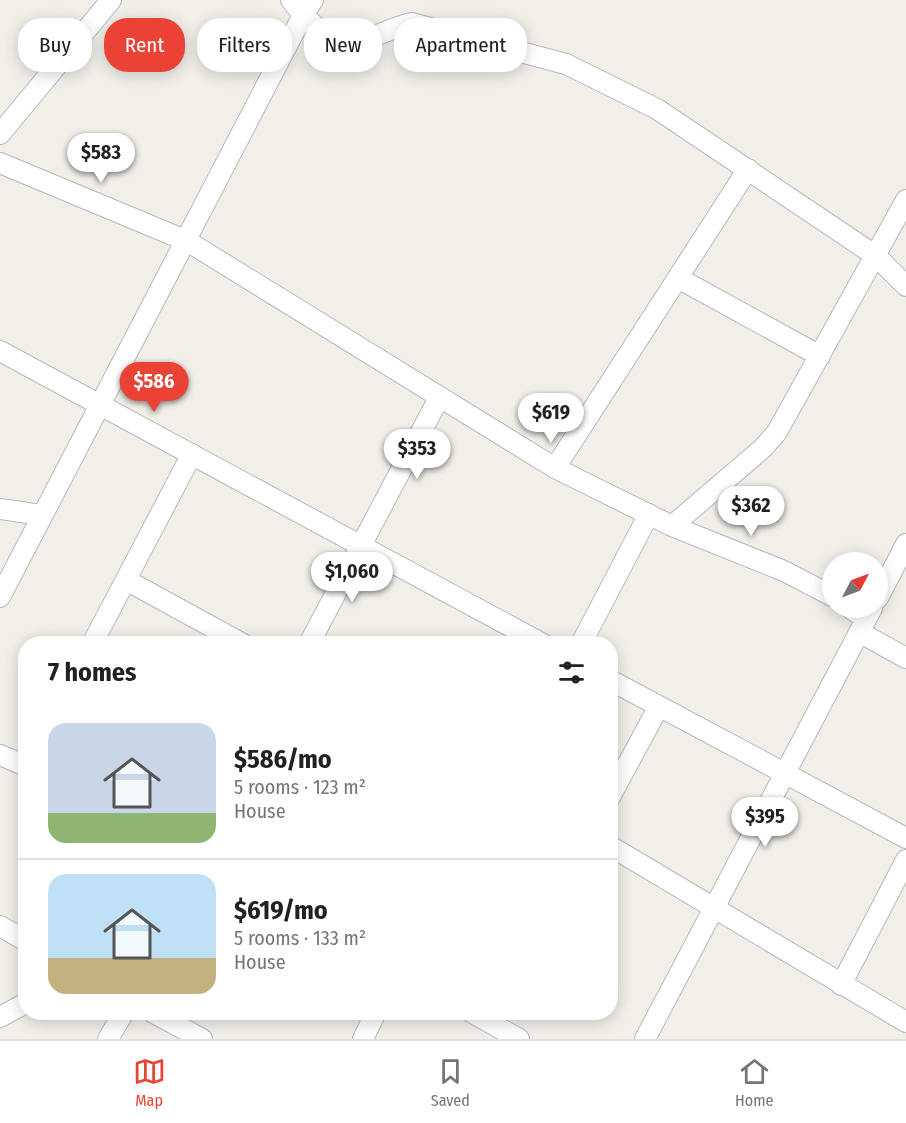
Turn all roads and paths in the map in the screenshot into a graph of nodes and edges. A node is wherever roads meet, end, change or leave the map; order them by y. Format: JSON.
{"nodes":[{"id":1,"x":111,"y":0,"type":"edge"},
{"id":2,"x":302,"y":5,"type":"edge"},
{"id":3,"x":0,"y":134,"type":"edge"},
{"id":4,"x":0,"y":163,"type":"edge"},
{"id":5,"x":748,"y":170,"type":"junction"},
{"id":6,"x":906,"y":200,"type":"edge"},
{"id":7,"x":187,"y":241,"type":"junction"},
{"id":8,"x":876,"y":256,"type":"junction"},
{"id":9,"x":678,"y":278,"type":"junction"},
{"id":10,"x":906,"y":286,"type":"edge"},
{"id":11,"x":0,"y":351,"type":"edge"},
{"id":12,"x":820,"y":356,"type":"junction"},
{"id":13,"x":439,"y":398,"type":"junction"},
{"id":14,"x":99,"y":405,"type":"junction"},
{"id":15,"x":192,"y":454,"type":"junction"},
{"id":16,"x":555,"y":468,"type":"junction"},
{"id":17,"x":0,"y":509,"type":"edge"},
{"id":18,"x":649,"y":514,"type":"junction"},
{"id":19,"x":41,"y":515,"type":"junction"},
{"id":20,"x":672,"y":526,"type":"junction"},
{"id":21,"x":906,"y":544,"type":"edge"},
{"id":22,"x":362,"y":545,"type":"junction"},
{"id":23,"x":888,"y":579,"type":"edge"},
{"id":24,"x":126,"y":580,"type":"junction"},
{"id":25,"x":822,"y":591,"type":"edge"},
{"id":26,"x":0,"y":597,"type":"edge"},
{"id":27,"x":866,"y":620,"type":"edge"},
{"id":28,"x":96,"y":636,"type":"edge"},
{"id":29,"x":228,"y":636,"type":"edge"},
{"id":30,"x":313,"y":636,"type":"edge"},
{"id":31,"x":528,"y":636,"type":"edge"},
{"id":32,"x":585,"y":636,"type":"edge"},
{"id":33,"x":906,"y":658,"type":"edge"},
{"id":34,"x":618,"y":684,"type":"edge"},
{"id":35,"x":659,"y":706,"type":"junction"},
{"id":36,"x":0,"y":755,"type":"edge"},
{"id":37,"x":18,"y":763,"type":"edge"},
{"id":38,"x":784,"y":772,"type":"junction"},
{"id":39,"x":618,"y":782,"type":"edge"},
{"id":40,"x":906,"y":838,"type":"edge"},
{"id":41,"x":618,"y":851,"type":"edge"},
{"id":42,"x":906,"y":860,"type":"edge"},
{"id":43,"x":713,"y":907,"type":"junction"},
{"id":44,"x":0,"y":926,"type":"edge"},
{"id":45,"x":18,"y":936,"type":"edge"},
{"id":46,"x":841,"y":985,"type":"junction"},
{"id":47,"x":18,"y":1007,"type":"edge"},
{"id":48,"x":0,"y":1017,"type":"edge"},
{"id":49,"x":119,"y":1020,"type":"edge"},
{"id":50,"x":167,"y":1020,"type":"edge"},
{"id":51,"x":372,"y":1020,"type":"edge"},
{"id":52,"x":485,"y":1020,"type":"edge"},
{"id":53,"x":906,"y":1022,"type":"edge"},
{"id":54,"x":108,"y":1039,"type":"edge"},
{"id":55,"x":202,"y":1039,"type":"edge"},
{"id":56,"x":363,"y":1039,"type":"edge"},
{"id":57,"x":519,"y":1039,"type":"edge"},
{"id":58,"x":645,"y":1039,"type":"edge"}],
"edges":[{"from":1,"to":3,"type":"street"},
{"from":2,"to":5,"type":"street"},
{"from":2,"to":7,"type":"street"},
{"from":4,"to":7,"type":"street"},
{"from":5,"to":8,"type":"street"},
{"from":5,"to":9,"type":"street"},
{"from":6,"to":8,"type":"street"},
{"from":7,"to":13,"type":"street"},
{"from":7,"to":14,"type":"street"},
{"from":8,"to":10,"type":"street"},
{"from":8,"to":12,"type":"street"},
{"from":9,"to":12,"type":"street"},
{"from":9,"to":16,"type":"street"},
{"from":11,"to":14,"type":"street"},
{"from":12,"to":20,"type":"street"},
{"from":13,"to":16,"type":"street"},
{"from":13,"to":22,"type":"street"},
{"from":14,"to":15,"type":"street"},
{"from":14,"to":19,"type":"street"},
{"from":15,"to":22,"type":"street"},
{"from":15,"to":24,"type":"street"},
{"from":16,"to":18,"type":"street"},
{"from":17,"to":19,"type":"street"},
{"from":18,"to":20,"type":"street"},
{"from":18,"to":32,"type":"street"},
{"from":19,"to":26,"type":"street"},
{"from":20,"to":25,"type":"street"},
{"from":21,"to":23,"type":"street"},
{"from":22,"to":30,"type":"street"},
{"from":22,"to":31,"type":"street"},
{"from":24,"to":28,"type":"street"},
{"from":24,"to":29,"type":"street"},
{"from":27,"to":33,"type":"street"},
{"from":27,"to":38,"type":"street"},
{"from":34,"to":35,"type":"street"},
{"from":35,"to":38,"type":"street"},
{"from":35,"to":39,"type":"street"},
{"from":36,"to":37,"type":"street"},
{"from":38,"to":40,"type":"street"},
{"from":38,"to":43,"type":"street"},
{"from":41,"to":43,"type":"street"},
{"from":42,"to":46,"type":"street"},
{"from":43,"to":46,"type":"street"},
{"from":43,"to":58,"type":"street"},
{"from":44,"to":45,"type":"street"},
{"from":46,"to":53,"type":"street"},
{"from":47,"to":48,"type":"street"},
{"from":49,"to":54,"type":"street"},
{"from":50,"to":55,"type":"street"},
{"from":51,"to":56,"type":"street"},
{"from":52,"to":57,"type":"street"}]}
